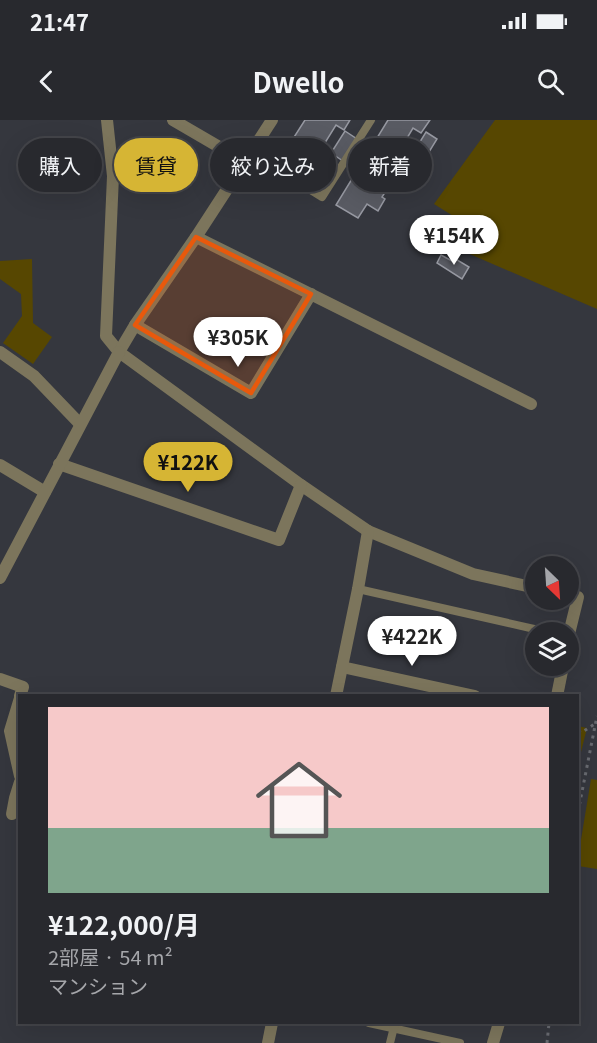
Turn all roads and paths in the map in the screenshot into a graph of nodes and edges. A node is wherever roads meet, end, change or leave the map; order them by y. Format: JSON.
{"nodes":[{"id":1,"x":107,"y":120,"type":"edge"},
{"id":2,"x":173,"y":120,"type":"edge"},
{"id":3,"x":272,"y":120,"type":"edge"},
{"id":4,"x":371,"y":120,"type":"edge"},
{"id":5,"x":261,"y":138,"type":"edge"},
{"id":6,"x":210,"y":139,"type":"edge"},
{"id":7,"x":336,"y":175,"type":"edge"},
{"id":8,"x":226,"y":192,"type":"edge"},
{"id":9,"x":313,"y":192,"type":"edge"},
{"id":10,"x":325,"y":192,"type":"edge"},
{"id":11,"x":196,"y":237,"type":"junction"},
{"id":12,"x":311,"y":294,"type":"junction"},
{"id":13,"x":135,"y":325,"type":"junction"},
{"id":14,"x":0,"y":352,"type":"edge"},
{"id":15,"x":119,"y":352,"type":"junction"},
{"id":16,"x":531,"y":404,"type":"dead end"},
{"id":17,"x":80,"y":424,"type":"junction"},
{"id":18,"x":59,"y":464,"type":"junction"},
{"id":19,"x":0,"y":465,"type":"edge"},
{"id":20,"x":301,"y":485,"type":"junction"},
{"id":21,"x":45,"y":492,"type":"junction"},
{"id":22,"x":368,"y":531,"type":"junction"},
{"id":23,"x":0,"y":578,"type":"edge"},
{"id":24,"x":525,"y":586,"type":"edge"},
{"id":25,"x":358,"y":589,"type":"junction"},
{"id":26,"x":525,"y":627,"type":"edge"},
{"id":27,"x":342,"y":667,"type":"junction"},
{"id":28,"x":561,"y":676,"type":"edge"},
{"id":29,"x":0,"y":679,"type":"edge"},
{"id":30,"x":21,"y":694,"type":"edge"},
{"id":31,"x":336,"y":694,"type":"edge"},
{"id":32,"x":466,"y":694,"type":"edge"},
{"id":33,"x":557,"y":694,"type":"edge"},
{"id":34,"x":18,"y":704,"type":"edge"},
{"id":35,"x":597,"y":716,"type":"edge"},
{"id":36,"x":596,"y":723,"type":"edge"},
{"id":37,"x":579,"y":732,"type":"edge"},
{"id":38,"x":18,"y":767,"type":"edge"},
{"id":39,"x":18,"y":788,"type":"edge"},
{"id":40,"x":579,"y":807,"type":"edge"},
{"id":41,"x":12,"y":814,"type":"dead end"},
{"id":42,"x":272,"y":1024,"type":"edge"},
{"id":43,"x":378,"y":1024,"type":"edge"},
{"id":44,"x":499,"y":1024,"type":"edge"},
{"id":45,"x":549,"y":1024,"type":"edge"},
{"id":46,"x":395,"y":1026,"type":"edge"},
{"id":47,"x":268,"y":1043,"type":"edge"},
{"id":48,"x":390,"y":1043,"type":"edge"},
{"id":49,"x":460,"y":1043,"type":"edge"},
{"id":50,"x":493,"y":1043,"type":"edge"},
{"id":51,"x":547,"y":1043,"type":"edge"}],
"edges":[{"from":1,"to":15,"type":"street"},
{"from":2,"to":6,"type":"street"},
{"from":3,"to":5,"type":"street"},
{"from":4,"to":7,"type":"lane"},
{"from":8,"to":11,"type":"street"},
{"from":9,"to":10,"type":"lane"},
{"from":11,"to":12,"type":"street"},
{"from":11,"to":13,"type":"street"},
{"from":12,"to":13,"type":"street"},
{"from":12,"to":16,"type":"street"},
{"from":13,"to":15,"type":"street"},
{"from":14,"to":17,"type":"street"},
{"from":15,"to":17,"type":"street"},
{"from":15,"to":20,"type":"street"},
{"from":17,"to":18,"type":"street"},
{"from":18,"to":20,"type":"street"},
{"from":18,"to":21,"type":"street"},
{"from":19,"to":21,"type":"street"},
{"from":20,"to":22,"type":"street"},
{"from":21,"to":23,"type":"street"},
{"from":22,"to":24,"type":"street"},
{"from":22,"to":25,"type":"street"},
{"from":25,"to":26,"type":"lane"},
{"from":25,"to":27,"type":"street"},
{"from":27,"to":31,"type":"street"},
{"from":27,"to":32,"type":"street"},
{"from":28,"to":33,"type":"street"},
{"from":29,"to":30,"type":"street"},
{"from":34,"to":38,"type":"street"},
{"from":35,"to":36,"type":"path"},
{"from":36,"to":37,"type":"path"},
{"from":36,"to":40,"type":"path"},
{"from":39,"to":41,"type":"street"},
{"from":42,"to":47,"type":"street"},
{"from":43,"to":46,"type":"lane"},
{"from":44,"to":50,"type":"street"},
{"from":45,"to":51,"type":"path"},
{"from":46,"to":48,"type":"lane"},
{"from":46,"to":49,"type":"lane"}]}
